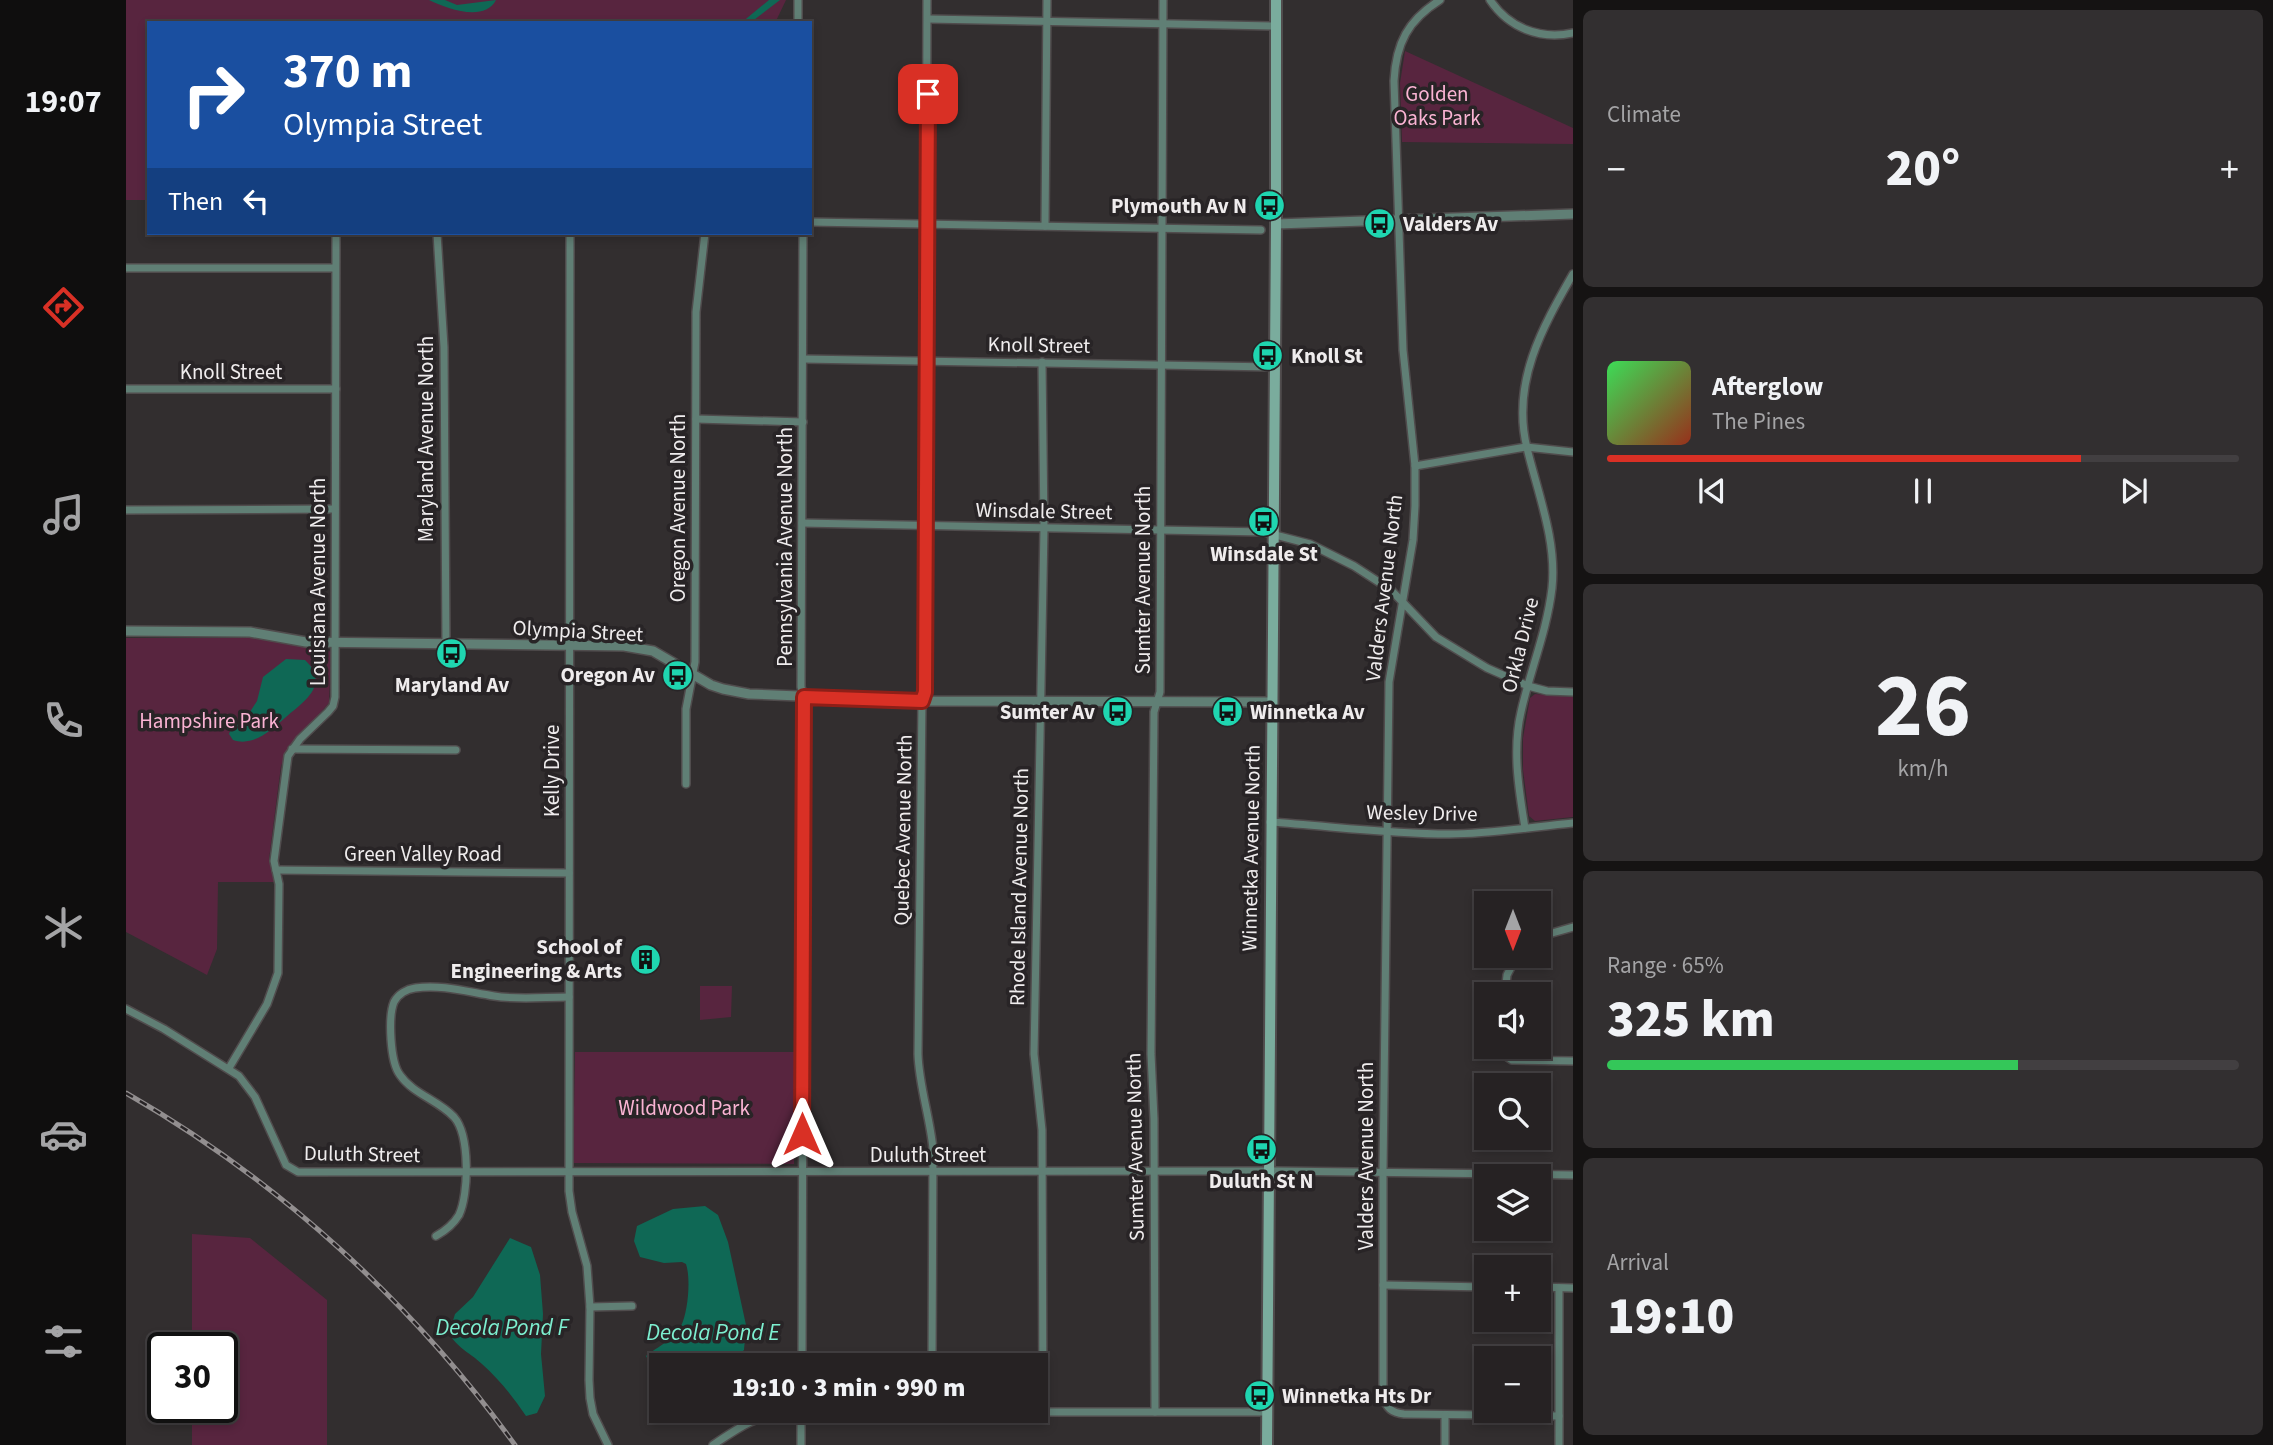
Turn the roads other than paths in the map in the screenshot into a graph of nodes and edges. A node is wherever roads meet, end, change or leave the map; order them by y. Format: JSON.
{"nodes":[{"id":1,"x":799,"y":0,"type":"edge"},
{"id":2,"x":928,"y":0,"type":"edge"},
{"id":3,"x":1047,"y":0,"type":"edge"},
{"id":4,"x":1163,"y":0,"type":"edge"},
{"id":5,"x":1276,"y":0,"type":"edge"},
{"id":6,"x":1440,"y":0,"type":"edge"},
{"id":7,"x":1490,"y":0,"type":"edge"},
{"id":8,"x":928,"y":19,"type":"junction"},
{"id":9,"x":798,"y":21,"type":"edge"},
{"id":10,"x":1047,"y":22,"type":"junction"},
{"id":11,"x":1163,"y":24,"type":"junction"},
{"id":12,"x":1276,"y":26,"type":"junction"},
{"id":13,"x":1573,"y":33,"type":"edge"},
{"id":14,"x":1573,"y":214,"type":"edge"},
{"id":15,"x":1398,"y":219,"type":"junction"},
{"id":16,"x":812,"y":222,"type":"edge"},
{"id":17,"x":1276,"y":224,"type":"junction"},
{"id":18,"x":927,"y":225,"type":"junction"},
{"id":19,"x":1045,"y":226,"type":"junction"},
{"id":20,"x":1163,"y":229,"type":"junction"},
{"id":21,"x":1261,"y":230,"type":"dead end"},
{"id":22,"x":336,"y":235,"type":"edge"},
{"id":23,"x":437,"y":235,"type":"edge"},
{"id":24,"x":570,"y":235,"type":"edge"},
{"id":25,"x":705,"y":235,"type":"edge"},
{"id":26,"x":803,"y":235,"type":"edge"},
{"id":27,"x":126,"y":268,"type":"edge"},
{"id":28,"x":335,"y":268,"type":"junction"},
{"id":29,"x":1573,"y":274,"type":"edge"},
{"id":30,"x":1571,"y":283,"type":"edge"},
{"id":31,"x":803,"y":359,"type":"junction"},
{"id":32,"x":927,"y":361,"type":"junction"},
{"id":33,"x":1042,"y":362,"type":"junction"},
{"id":34,"x":1161,"y":366,"type":"junction"},
{"id":35,"x":1275,"y":367,"type":"junction"},
{"id":36,"x":336,"y":388,"type":"junction"},
{"id":37,"x":126,"y":390,"type":"edge"},
{"id":38,"x":696,"y":419,"type":"junction"},
{"id":39,"x":803,"y":422,"type":"junction"},
{"id":40,"x":1526,"y":447,"type":"junction"},
{"id":41,"x":1573,"y":452,"type":"edge"},
{"id":42,"x":1415,"y":466,"type":"junction"},
{"id":43,"x":335,"y":509,"type":"junction"},
{"id":44,"x":126,"y":510,"type":"edge"},
{"id":45,"x":802,"y":523,"type":"junction"},
{"id":46,"x":926,"y":526,"type":"junction"},
{"id":47,"x":1044,"y":528,"type":"junction"},
{"id":48,"x":1161,"y":531,"type":"junction"},
{"id":49,"x":1273,"y":534,"type":"junction"},
{"id":50,"x":1402,"y":603,"type":"junction"},
{"id":51,"x":126,"y":631,"type":"edge"},
{"id":52,"x":336,"y":642,"type":"junction"},
{"id":53,"x":446,"y":644,"type":"junction"},
{"id":54,"x":569,"y":645,"type":"junction"},
{"id":55,"x":693,"y":674,"type":"junction"},
{"id":56,"x":1528,"y":687,"type":"junction"},
{"id":57,"x":1573,"y":692,"type":"edge"},
{"id":58,"x":804,"y":697,"type":"junction"},
{"id":59,"x":922,"y":701,"type":"junction"},
{"id":60,"x":1039,"y":701,"type":"junction"},
{"id":61,"x":1157,"y":701,"type":"junction"},
{"id":62,"x":1272,"y":702,"type":"junction"},
{"id":63,"x":292,"y":749,"type":"junction"},
{"id":64,"x":456,"y":750,"type":"dead end"},
{"id":65,"x":686,"y":784,"type":"dead end"},
{"id":66,"x":1270,"y":822,"type":"junction"},
{"id":67,"x":1573,"y":822,"type":"edge"},
{"id":68,"x":1525,"y":828,"type":"junction"},
{"id":69,"x":1386,"y":832,"type":"junction"},
{"id":70,"x":276,"y":870,"type":"junction"},
{"id":71,"x":569,"y":873,"type":"junction"},
{"id":72,"x":1573,"y":927,"type":"edge"},
{"id":73,"x":1551,"y":933,"type":"edge"},
{"id":74,"x":569,"y":997,"type":"junction"},
{"id":75,"x":126,"y":1009,"type":"edge"},
{"id":76,"x":1510,"y":1059,"type":"edge"},
{"id":77,"x":1573,"y":1061,"type":"edge"},
{"id":78,"x":229,"y":1068,"type":"junction"},
{"id":79,"x":1268,"y":1171,"type":"junction"},
{"id":80,"x":465,"y":1172,"type":"junction"},
{"id":81,"x":802,"y":1172,"type":"junction"},
{"id":82,"x":1044,"y":1172,"type":"junction"},
{"id":83,"x":1155,"y":1172,"type":"junction"},
{"id":84,"x":1383,"y":1172,"type":"junction"},
{"id":85,"x":568,"y":1173,"type":"junction"},
{"id":86,"x":932,"y":1173,"type":"junction"},
{"id":87,"x":1573,"y":1175,"type":"edge"},
{"id":88,"x":436,"y":1237,"type":"dead end"},
{"id":89,"x":1383,"y":1285,"type":"junction"},
{"id":90,"x":1474,"y":1287,"type":"edge"},
{"id":91,"x":1551,"y":1288,"type":"edge"},
{"id":92,"x":1559,"y":1288,"type":"junction"},
{"id":93,"x":1573,"y":1288,"type":"edge"},
{"id":94,"x":632,"y":1306,"type":"dead end"},
{"id":95,"x":590,"y":1307,"type":"junction"},
{"id":96,"x":802,"y":1353,"type":"edge"},
{"id":97,"x":932,"y":1353,"type":"edge"},
{"id":98,"x":1043,"y":1353,"type":"edge"},
{"id":99,"x":1048,"y":1412,"type":"edge"},
{"id":100,"x":1155,"y":1412,"type":"junction"},
{"id":101,"x":1267,"y":1412,"type":"junction"},
{"id":102,"x":1445,"y":1415,"type":"junction"},
{"id":103,"x":1559,"y":1416,"type":"junction"},
{"id":104,"x":746,"y":1423,"type":"edge"},
{"id":105,"x":802,"y":1423,"type":"edge"},
{"id":106,"x":608,"y":1445,"type":"edge"},
{"id":107,"x":713,"y":1445,"type":"edge"},
{"id":108,"x":802,"y":1445,"type":"edge"},
{"id":109,"x":1267,"y":1445,"type":"edge"},
{"id":110,"x":1446,"y":1445,"type":"edge"},
{"id":111,"x":1559,"y":1445,"type":"edge"}],
"edges":[{"from":1,"to":9,"type":"street"},
{"from":2,"to":8,"type":"street","name":"Quebec Avenue North"},
{"from":3,"to":10,"type":"street"},
{"from":4,"to":11,"type":"street","name":"Sumter Avenue North"},
{"from":5,"to":12,"type":"main road","name":"Winnetka Avenue North"},
{"from":6,"to":15,"type":"street","name":"Valders Avenue North"},
{"from":7,"to":13,"type":"street"},
{"from":8,"to":10,"type":"street"},
{"from":8,"to":18,"type":"street","name":"Quebec Avenue North"},
{"from":10,"to":11,"type":"street"},
{"from":10,"to":19,"type":"street"},
{"from":11,"to":12,"type":"street"},
{"from":11,"to":20,"type":"street","name":"Sumter Avenue North"},
{"from":12,"to":17,"type":"main road","name":"Winnetka Avenue North"},
{"from":14,"to":15,"type":"street"},
{"from":15,"to":17,"type":"street"},
{"from":15,"to":42,"type":"street","name":"Valders Avenue North"},
{"from":16,"to":18,"type":"street"},
{"from":17,"to":35,"type":"main road","name":"Winnetka Avenue North"},
{"from":18,"to":19,"type":"street"},
{"from":18,"to":32,"type":"street","name":"Quebec Avenue North"},
{"from":19,"to":20,"type":"street"},
{"from":20,"to":21,"type":"street"},
{"from":20,"to":34,"type":"street","name":"Sumter Avenue North"},
{"from":22,"to":28,"type":"street","name":"Louisiana Avenue North"},
{"from":23,"to":53,"type":"street","name":"Maryland Avenue North"},
{"from":24,"to":54,"type":"street","name":"Kelly Drive"},
{"from":25,"to":38,"type":"street","name":"Oregon Avenue North"},
{"from":26,"to":31,"type":"street","name":"Pennsylvania Avenue North"},
{"from":27,"to":28,"type":"street"},
{"from":28,"to":36,"type":"street","name":"Louisiana Avenue North"},
{"from":29,"to":30,"type":"street","name":"Orkla Drive"},
{"from":30,"to":40,"type":"street","name":"Orkla Drive"},
{"from":31,"to":32,"type":"street","name":"Knoll Street"},
{"from":31,"to":39,"type":"street","name":"Pennsylvania Avenue North"},
{"from":32,"to":33,"type":"street","name":"Knoll Street"},
{"from":32,"to":46,"type":"street","name":"Quebec Avenue North"},
{"from":33,"to":34,"type":"street","name":"Knoll Street"},
{"from":33,"to":47,"type":"street","name":"Rhode Island Avenue North"},
{"from":34,"to":35,"type":"street","name":"Knoll Street"},
{"from":34,"to":48,"type":"street","name":"Sumter Avenue North"},
{"from":35,"to":49,"type":"main road","name":"Winnetka Avenue North"},
{"from":36,"to":37,"type":"street","name":"Knoll Street"},
{"from":36,"to":43,"type":"street","name":"Louisiana Avenue North"},
{"from":38,"to":39,"type":"street"},
{"from":38,"to":55,"type":"street","name":"Oregon Avenue North"},
{"from":39,"to":45,"type":"street","name":"Pennsylvania Avenue North"},
{"from":40,"to":41,"type":"street"},
{"from":40,"to":42,"type":"street"},
{"from":40,"to":56,"type":"street","name":"Orkla Drive"},
{"from":42,"to":50,"type":"street","name":"Valders Avenue North"},
{"from":43,"to":44,"type":"street"},
{"from":43,"to":52,"type":"street","name":"Louisiana Avenue North"},
{"from":45,"to":46,"type":"street","name":"Winsdale Street"},
{"from":45,"to":58,"type":"street","name":"Pennsylvania Avenue North"},
{"from":46,"to":47,"type":"street","name":"Winsdale Street"},
{"from":46,"to":59,"type":"street","name":"Quebec Avenue North"},
{"from":47,"to":48,"type":"street","name":"Winsdale Street"},
{"from":47,"to":60,"type":"street","name":"Rhode Island Avenue North"},
{"from":48,"to":49,"type":"street","name":"Winsdale Street"},
{"from":48,"to":61,"type":"street","name":"Sumter Avenue North"},
{"from":49,"to":50,"type":"street","name":"Winsdale Street"},
{"from":49,"to":62,"type":"main road","name":"Winnetka Avenue North"},
{"from":50,"to":56,"type":"street","name":"Winsdale Street"},
{"from":50,"to":69,"type":"street","name":"Valders Avenue North"},
{"from":51,"to":52,"type":"street","name":"Olympia Street"},
{"from":52,"to":53,"type":"street","name":"Olympia Street"},
{"from":52,"to":63,"type":"street","name":"Louisiana Avenue North"},
{"from":53,"to":54,"type":"street","name":"Olympia Street"},
{"from":54,"to":55,"type":"street","name":"Olympia Street"},
{"from":54,"to":71,"type":"street","name":"Kelly Drive"},
{"from":55,"to":58,"type":"street","name":"Olympia Street"},
{"from":55,"to":65,"type":"street","name":"Oregon Avenue North"},
{"from":56,"to":57,"type":"street","name":"Winsdale Street"},
{"from":56,"to":68,"type":"street","name":"Orkla Drive"},
{"from":58,"to":59,"type":"street","name":"Olympia Street"},
{"from":58,"to":81,"type":"street","name":"Pennsylvania Avenue North"},
{"from":59,"to":60,"type":"street","name":"Olympia Street"},
{"from":59,"to":86,"type":"street","name":"Quebec Avenue North"},
{"from":60,"to":61,"type":"street","name":"Olympia Street"},
{"from":60,"to":82,"type":"street","name":"Rhode Island Avenue North"},
{"from":61,"to":62,"type":"street","name":"Olympia Street"},
{"from":61,"to":83,"type":"street","name":"Sumter Avenue North"},
{"from":62,"to":66,"type":"main road","name":"Winnetka Avenue North"},
{"from":63,"to":64,"type":"street"},
{"from":63,"to":70,"type":"street","name":"Louisiana Avenue North"},
{"from":66,"to":69,"type":"street","name":"Wesley Drive"},
{"from":66,"to":79,"type":"main road","name":"Winnetka Avenue North"},
{"from":67,"to":68,"type":"street","name":"Wesley Drive"},
{"from":68,"to":69,"type":"street","name":"Wesley Drive"},
{"from":69,"to":84,"type":"street","name":"Valders Avenue North"},
{"from":70,"to":71,"type":"street","name":"Green Valley Road"},
{"from":70,"to":78,"type":"street","name":"Louisiana Avenue North"},
{"from":71,"to":74,"type":"street","name":"Kelly Drive"},
{"from":72,"to":73,"type":"street"},
{"from":74,"to":80,"type":"street"},
{"from":74,"to":85,"type":"street","name":"Kelly Drive"},
{"from":75,"to":78,"type":"street"},
{"from":76,"to":77,"type":"street"},
{"from":78,"to":80,"type":"street","name":"Duluth Street"},
{"from":79,"to":83,"type":"street","name":"Duluth Street"},
{"from":79,"to":84,"type":"street","name":"Duluth Street"},
{"from":79,"to":101,"type":"main road","name":"Winnetka Avenue North"},
{"from":80,"to":85,"type":"street","name":"Duluth Street"},
{"from":80,"to":88,"type":"street"},
{"from":81,"to":85,"type":"street","name":"Duluth Street"},
{"from":81,"to":86,"type":"street","name":"Duluth Street"},
{"from":81,"to":96,"type":"street","name":"Pennsylvania Avenue North"},
{"from":82,"to":83,"type":"street","name":"Duluth Street"},
{"from":82,"to":86,"type":"street","name":"Duluth Street"},
{"from":82,"to":98,"type":"street","name":"Rhode Island Avenue North"},
{"from":83,"to":100,"type":"street","name":"Sumter Avenue North"},
{"from":84,"to":87,"type":"street","name":"Duluth Street"},
{"from":84,"to":89,"type":"street","name":"Valders Avenue North"},
{"from":85,"to":95,"type":"street","name":"Kelly Drive"},
{"from":86,"to":97,"type":"street","name":"Quebec Avenue North"},
{"from":89,"to":90,"type":"street"},
{"from":89,"to":102,"type":"street","name":"Valders Avenue North"},
{"from":91,"to":92,"type":"street"},
{"from":92,"to":93,"type":"street"},
{"from":92,"to":103,"type":"street"},
{"from":94,"to":95,"type":"street"},
{"from":95,"to":106,"type":"street","name":"Kelly Drive"},
{"from":99,"to":100,"type":"street"},
{"from":100,"to":101,"type":"street"},
{"from":101,"to":109,"type":"main road","name":"Winnetka Avenue North"},
{"from":102,"to":103,"type":"street"},
{"from":102,"to":110,"type":"street"},
{"from":103,"to":111,"type":"street"},
{"from":104,"to":107,"type":"street"},
{"from":105,"to":108,"type":"street"}]}
